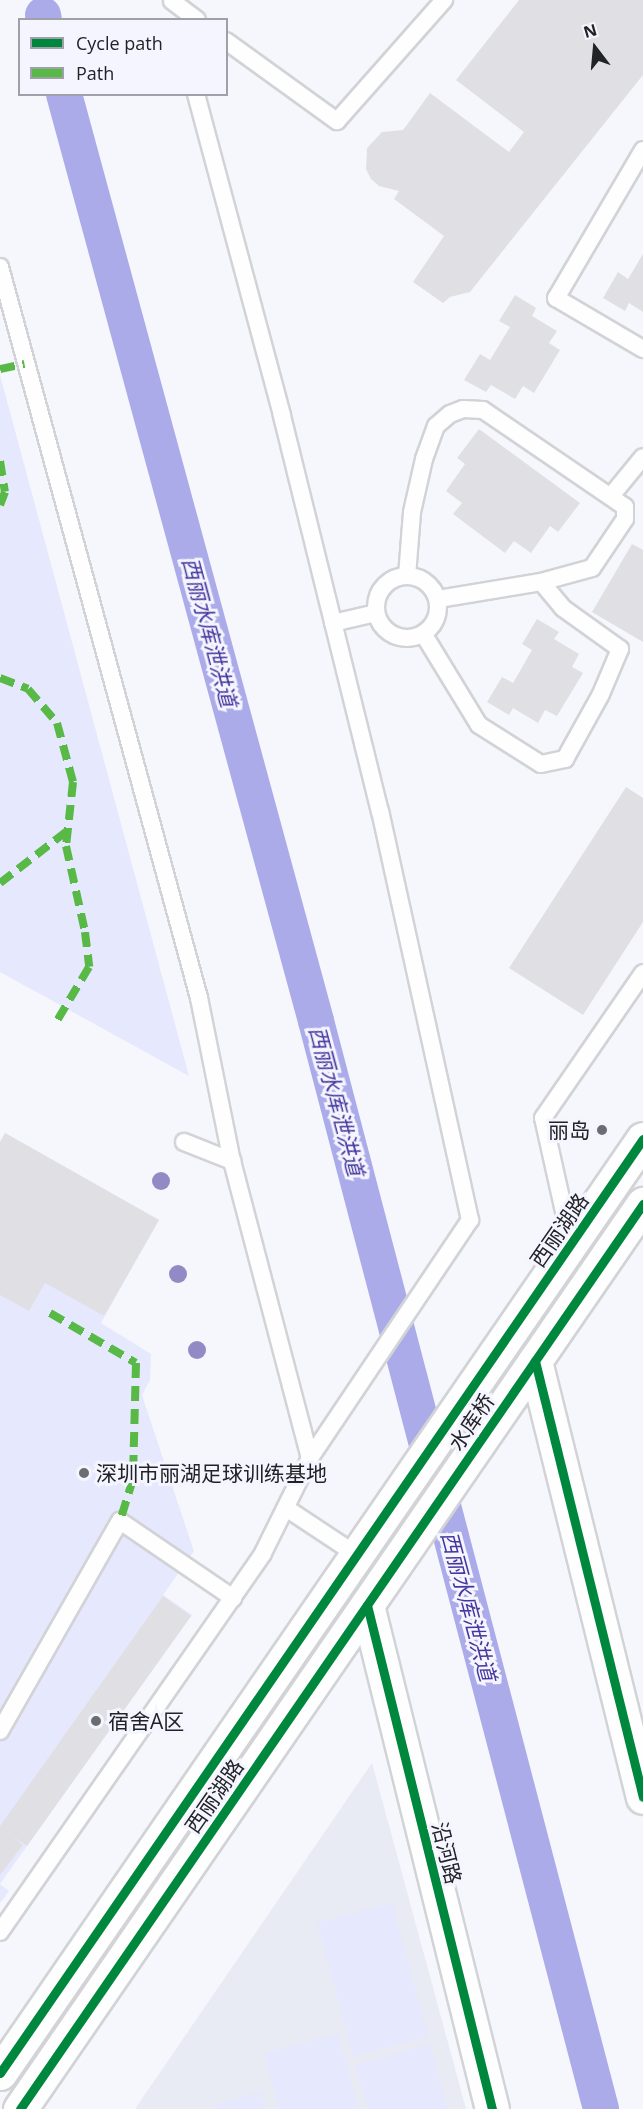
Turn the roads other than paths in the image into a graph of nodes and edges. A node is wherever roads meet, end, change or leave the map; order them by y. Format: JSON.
{"nodes":[{"id":1,"x":171,"y":0,"type":"edge"},
{"id":2,"x":444,"y":0,"type":"edge"},
{"id":3,"x":176,"y":18,"type":"edge"},
{"id":4,"x":194,"y":18,"type":"edge"},
{"id":5,"x":228,"y":42,"type":"edge"},
{"id":6,"x":197,"y":96,"type":"edge"},
{"id":7,"x":643,"y":150,"type":"edge"},
{"id":8,"x":0,"y":267,"type":"edge"},
{"id":9,"x":643,"y":350,"type":"edge"},
{"id":10,"x":643,"y":457,"type":"edge"},
{"id":11,"x":611,"y":496,"type":"junction"},
{"id":12,"x":407,"y":576,"type":"junction"},
{"id":13,"x":541,"y":582,"type":"junction"},
{"id":14,"x":438,"y":599,"type":"junction"},
{"id":15,"x":376,"y":613,"type":"junction"},
{"id":16,"x":333,"y":623,"type":"junction"},
{"id":17,"x":424,"y":635,"type":"junction"},
{"id":18,"x":643,"y":973,"type":"edge"},
{"id":19,"x":643,"y":1139,"type":"edge"},
{"id":20,"x":184,"y":1142,"type":"dead end"},
{"id":21,"x":232,"y":1161,"type":"junction"},
{"id":22,"x":643,"y":1203,"type":"edge"},
{"id":23,"x":571,"y":1244,"type":"junction"},
{"id":24,"x":504,"y":1341,"type":"joint"},
{"id":25,"x":535,"y":1361,"type":"junction"},
{"id":26,"x":310,"y":1458,"type":"junction"},
{"id":27,"x":406,"y":1483,"type":"joint"},
{"id":28,"x":437,"y":1503,"type":"joint"},
{"id":29,"x":286,"y":1508,"type":"junction"},
{"id":30,"x":357,"y":1555,"type":"junction"},
{"id":31,"x":232,"y":1598,"type":"junction"},
{"id":32,"x":367,"y":1605,"type":"junction"},
{"id":33,"x":0,"y":1731,"type":"edge"},
{"id":34,"x":643,"y":1797,"type":"edge"},
{"id":35,"x":0,"y":1932,"type":"edge"},
{"id":36,"x":0,"y":2073,"type":"edge"},
{"id":37,"x":20,"y":2109,"type":"edge"},
{"id":38,"x":492,"y":2109,"type":"edge"}],
"edges":[{"from":1,"to":3,"type":"lane"},
{"from":1,"to":4,"type":"lane"},
{"from":2,"to":5,"type":"lane"},
{"from":6,"to":16,"type":"lane"},
{"from":7,"to":9,"type":"lane"},
{"from":8,"to":21,"type":"lane"},
{"from":10,"to":11,"type":"lane"},
{"from":11,"to":12,"type":"lane"},
{"from":11,"to":13,"type":"lane"},
{"from":12,"to":14,"type":"lane"},
{"from":12,"to":15,"type":"lane"},
{"from":13,"to":14,"type":"lane"},
{"from":13,"to":17,"type":"lane"},
{"from":14,"to":17,"type":"lane"},
{"from":15,"to":16,"type":"lane"},
{"from":15,"to":17,"type":"lane"},
{"from":16,"to":26,"type":"lane"},
{"from":18,"to":23,"type":"lane"},
{"from":19,"to":23,"type":"main road","name":"西丽湖路"},
{"from":20,"to":21,"type":"lane"},
{"from":21,"to":26,"type":"lane"},
{"from":22,"to":25,"type":"main road"},
{"from":23,"to":24,"type":"main road","name":"西丽湖路"},
{"from":24,"to":27,"type":"main road","name":"水库桥"},
{"from":25,"to":28,"type":"main road","name":"水库桥"},
{"from":25,"to":34,"type":"main road"},
{"from":26,"to":29,"type":"lane"},
{"from":27,"to":30,"type":"main road","name":"西丽湖路"},
{"from":28,"to":32,"type":"main road","name":"西丽湖路"},
{"from":29,"to":30,"type":"lane"},
{"from":29,"to":31,"type":"lane"},
{"from":30,"to":36,"type":"main road","name":"西丽湖路"},
{"from":31,"to":33,"type":"lane"},
{"from":31,"to":35,"type":"lane"},
{"from":32,"to":37,"type":"main road","name":"西丽湖路"},
{"from":32,"to":38,"type":"main road","name":"沿河路"}]}
